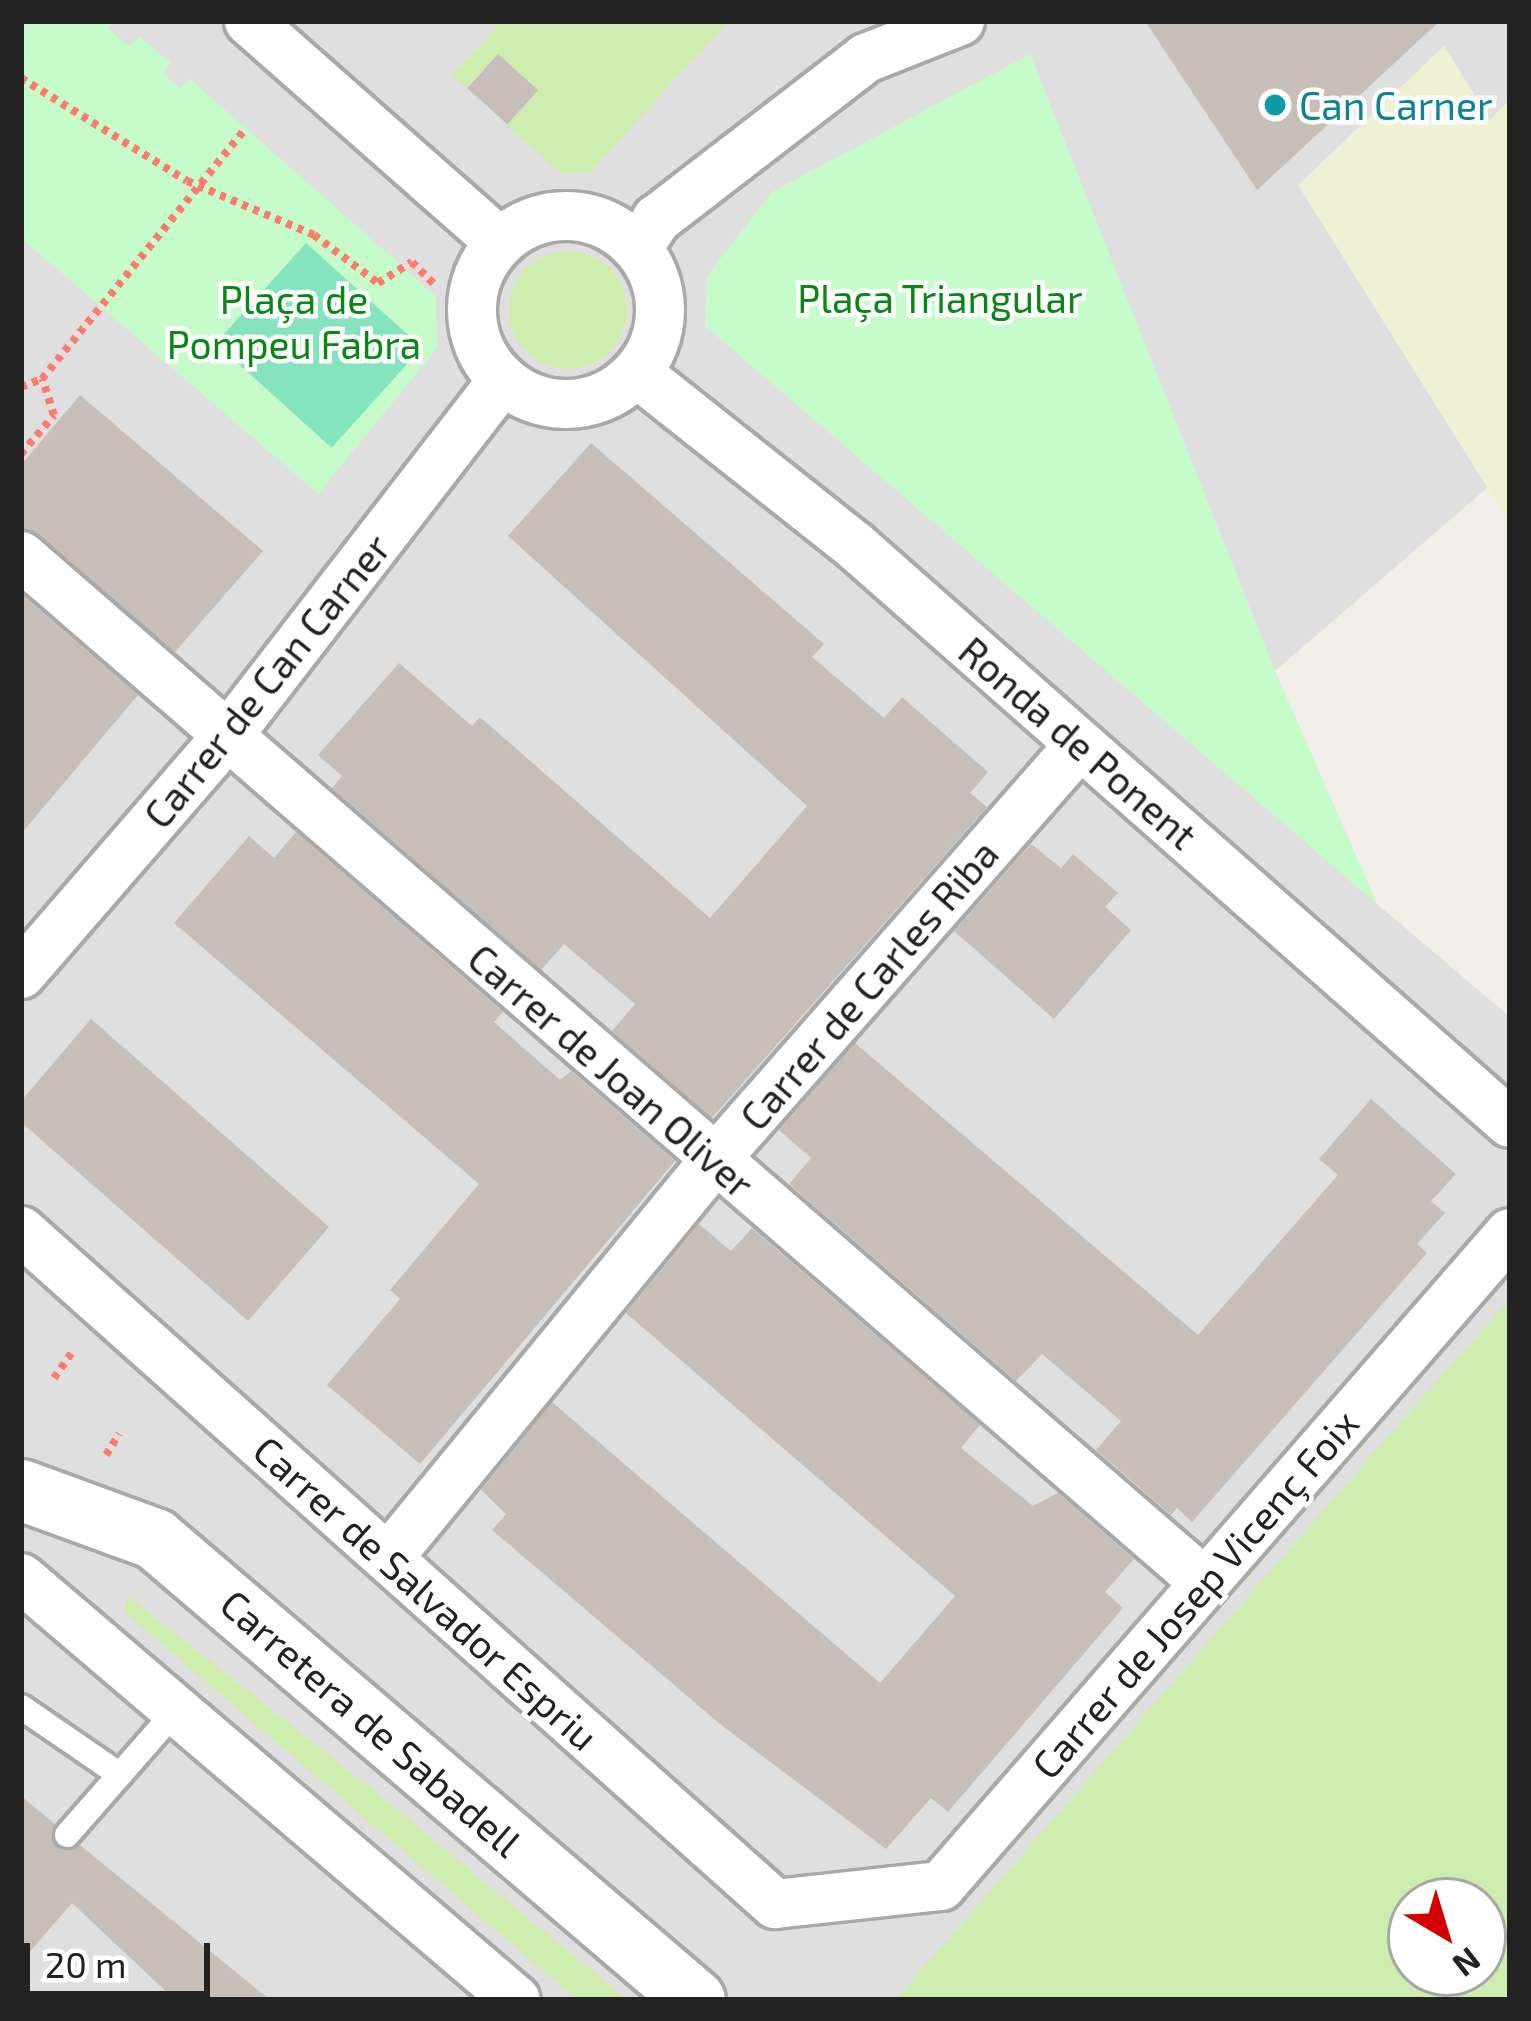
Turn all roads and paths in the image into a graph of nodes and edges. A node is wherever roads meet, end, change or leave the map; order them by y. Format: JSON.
{"nodes":[{"id":1,"x":249,"y":21,"type":"edge"},
{"id":2,"x":960,"y":21,"type":"edge"},
{"id":3,"x":21,"y":78,"type":"edge"},
{"id":4,"x":244,"y":130,"type":"dead end"},
{"id":5,"x":196,"y":184,"type":"junction"},
{"id":6,"x":500,"y":242,"type":"junction"},
{"id":7,"x":638,"y":248,"type":"junction"},
{"id":8,"x":436,"y":286,"type":"dead end"},
{"id":9,"x":637,"y":373,"type":"junction"},
{"id":10,"x":42,"y":379,"type":"junction"},
{"id":11,"x":503,"y":380,"type":"junction"},
{"id":12,"x":21,"y":387,"type":"edge"},
{"id":13,"x":21,"y":454,"type":"edge"},
{"id":14,"x":21,"y":556,"type":"edge"},
{"id":15,"x":230,"y":733,"type":"junction"},
{"id":16,"x":1078,"y":748,"type":"junction"},
{"id":17,"x":21,"y":974,"type":"edge"},
{"id":18,"x":1510,"y":1123,"type":"edge"},
{"id":19,"x":713,"y":1162,"type":"junction"},
{"id":20,"x":21,"y":1231,"type":"edge"},
{"id":21,"x":1510,"y":1234,"type":"edge"},
{"id":22,"x":72,"y":1352,"type":"dead end"},
{"id":23,"x":53,"y":1378,"type":"dead end"},
{"id":24,"x":21,"y":1490,"type":"edge"},
{"id":25,"x":388,"y":1558,"type":"junction"},
{"id":26,"x":21,"y":1578,"type":"edge"},
{"id":27,"x":1204,"y":1582,"type":"junction"},
{"id":28,"x":21,"y":1707,"type":"edge"},
{"id":29,"x":179,"y":1707,"type":"junction"},
{"id":30,"x":120,"y":1775,"type":"junction"},
{"id":31,"x":68,"y":1834,"type":"dead end"},
{"id":32,"x":850,"y":1898,"type":"joint"},
{"id":33,"x":516,"y":2000,"type":"edge"},
{"id":34,"x":694,"y":2000,"type":"edge"}],
"edges":[{"from":1,"to":6,"type":"street"},
{"from":2,"to":7,"type":"street"},
{"from":3,"to":5,"type":"path"},
{"from":4,"to":5,"type":"path"},
{"from":5,"to":8,"type":"path"},
{"from":5,"to":10,"type":"path"},
{"from":6,"to":7,"type":"street"},
{"from":6,"to":11,"type":"street"},
{"from":7,"to":9,"type":"street"},
{"from":9,"to":11,"type":"street"},
{"from":9,"to":16,"type":"street","name":"Ronda de Ponent"},
{"from":10,"to":12,"type":"path"},
{"from":10,"to":13,"type":"path"},
{"from":11,"to":15,"type":"street","name":"Carrer de Can Carner"},
{"from":14,"to":15,"type":"street","name":"Carrer de Joan Oliver"},
{"from":15,"to":17,"type":"street","name":"Carrer de Can Carner"},
{"from":15,"to":19,"type":"street","name":"Carrer de Joan Oliver"},
{"from":16,"to":18,"type":"street","name":"Ronda de Ponent"},
{"from":16,"to":19,"type":"street","name":"Carrer de Carles Riba"},
{"from":19,"to":25,"type":"street","name":"Carrer de Carles Riba"},
{"from":19,"to":27,"type":"street","name":"Carrer de Joan Oliver"},
{"from":20,"to":25,"type":"street","name":"Carrer de Salvador Espriu"},
{"from":21,"to":27,"type":"street","name":"Carrer de Josep Vicenç Foix"},
{"from":22,"to":23,"type":"path"},
{"from":24,"to":34,"type":"street","name":"Carretera de Sabadell"},
{"from":25,"to":32,"type":"street","name":"Carrer de Salvador Espriu"},
{"from":26,"to":29,"type":"street"},
{"from":27,"to":32,"type":"street","name":"Carrer de Josep Vicenç Foix"},
{"from":28,"to":30,"type":"lane"},
{"from":29,"to":30,"type":"lane"},
{"from":29,"to":33,"type":"street"},
{"from":30,"to":31,"type":"lane"}]}
